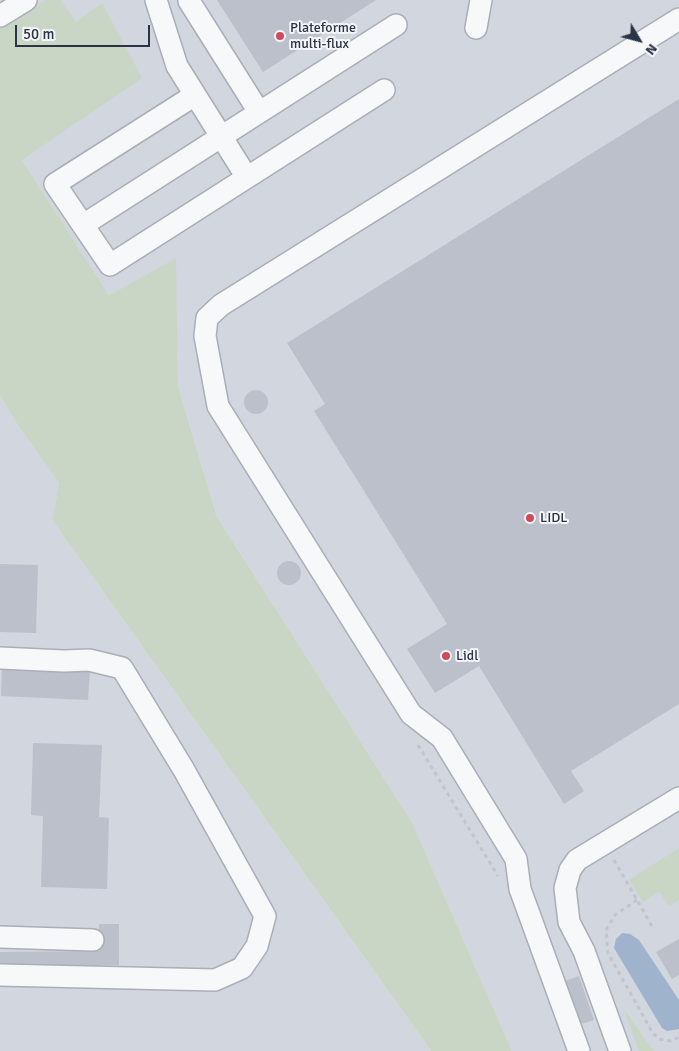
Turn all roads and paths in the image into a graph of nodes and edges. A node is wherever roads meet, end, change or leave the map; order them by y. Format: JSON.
{"nodes":[{"id":1,"x":26,"y":0,"type":"edge"},
{"id":2,"x":156,"y":0,"type":"edge"},
{"id":3,"x":481,"y":0,"type":"edge"},
{"id":4,"x":189,"y":1,"type":"edge"},
{"id":5,"x":0,"y":16,"type":"edge"},
{"id":6,"x":679,"y":19,"type":"edge"},
{"id":7,"x":396,"y":25,"type":"dead end"},
{"id":8,"x":476,"y":28,"type":"dead end"},
{"id":9,"x":384,"y":90,"type":"dead end"},
{"id":10,"x":195,"y":95,"type":"junction"},
{"id":11,"x":259,"y":112,"type":"junction"},
{"id":12,"x":221,"y":136,"type":"junction"},
{"id":13,"x":246,"y":176,"type":"junction"},
{"id":14,"x":83,"y":225,"type":"junction"},
{"id":15,"x":0,"y":658,"type":"edge"},
{"id":16,"x":414,"y":739,"type":"dead end"},
{"id":17,"x":679,"y":798,"type":"edge"},
{"id":18,"x":622,"y":856,"type":"dead end"},
{"id":19,"x":614,"y":860,"type":"junction"},
{"id":20,"x":607,"y":865,"type":"dead end"},
{"id":21,"x":501,"y":882,"type":"dead end"},
{"id":22,"x":637,"y":900,"type":"junction"},
{"id":23,"x":653,"y":928,"type":"dead end"},
{"id":24,"x":0,"y":937,"type":"edge"},
{"id":25,"x":92,"y":940,"type":"dead end"},
{"id":26,"x":0,"y":974,"type":"edge"},
{"id":27,"x":679,"y":1037,"type":"edge"},
{"id":28,"x":579,"y":1051,"type":"edge"},
{"id":29,"x":620,"y":1051,"type":"edge"}],
"edges":[{"from":1,"to":5,"type":"lane"},
{"from":2,"to":10,"type":"lane"},
{"from":3,"to":8,"type":"lane"},
{"from":4,"to":11,"type":"lane"},
{"from":6,"to":28,"type":"lane"},
{"from":7,"to":11,"type":"lane"},
{"from":9,"to":13,"type":"lane"},
{"from":10,"to":12,"type":"lane"},
{"from":10,"to":14,"type":"lane"},
{"from":11,"to":12,"type":"lane"},
{"from":12,"to":13,"type":"lane"},
{"from":12,"to":14,"type":"lane"},
{"from":13,"to":14,"type":"lane"},
{"from":15,"to":26,"type":"lane"},
{"from":16,"to":21,"type":"path"},
{"from":17,"to":29,"type":"lane"},
{"from":18,"to":19,"type":"path"},
{"from":19,"to":20,"type":"path"},
{"from":19,"to":22,"type":"path"},
{"from":22,"to":23,"type":"path"},
{"from":22,"to":27,"type":"path"},
{"from":24,"to":25,"type":"lane"}]}
